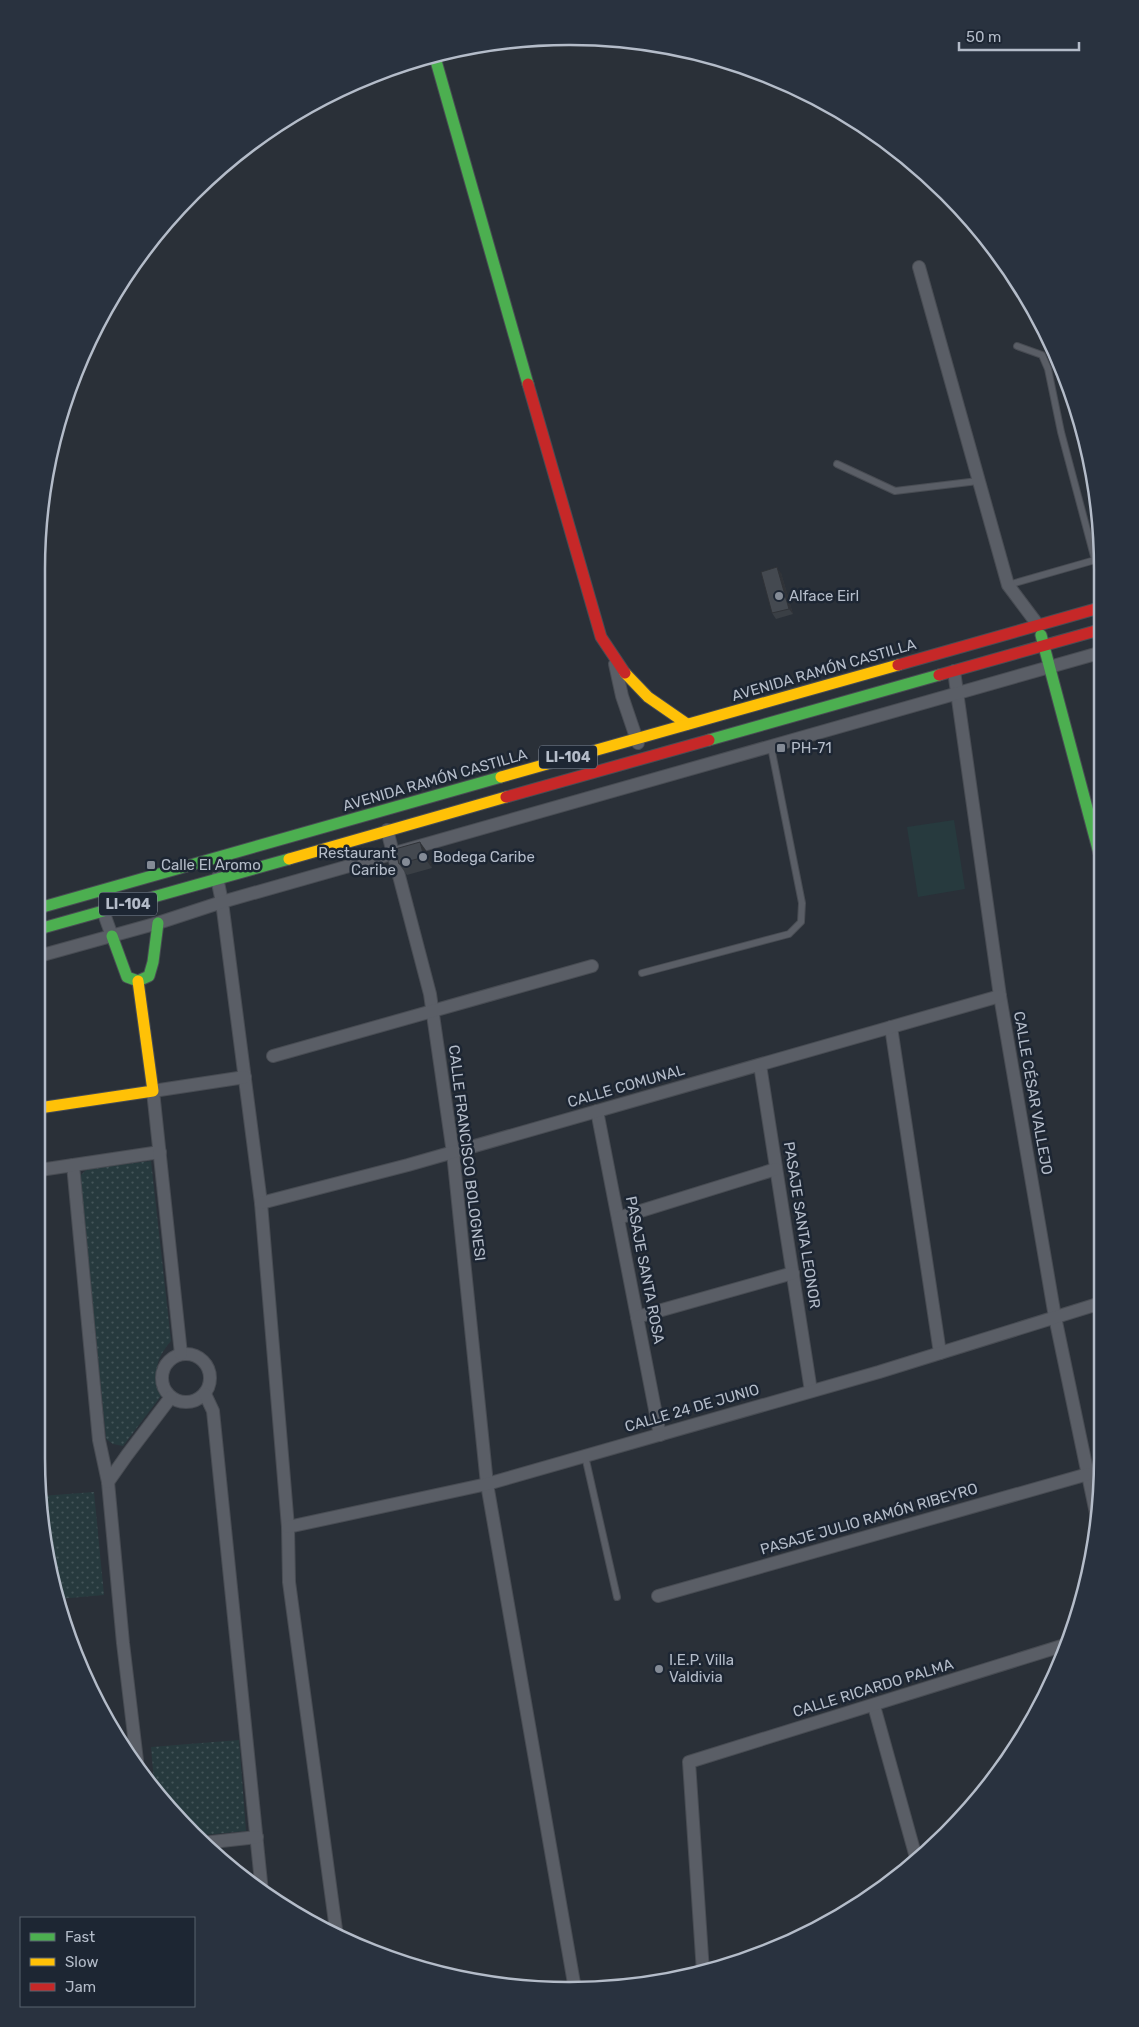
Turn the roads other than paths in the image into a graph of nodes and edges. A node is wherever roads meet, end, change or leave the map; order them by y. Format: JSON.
{"nodes":[{"id":1,"x":436,"y":62,"type":"edge"},
{"id":2,"x":919,"y":266,"type":"dead end"},
{"id":3,"x":1017,"y":346,"type":"dead end"},
{"id":4,"x":837,"y":464,"type":"dead end"},
{"id":5,"x":978,"y":481,"type":"junction"},
{"id":6,"x":1094,"y":555,"type":"edge"},
{"id":7,"x":1094,"y":560,"type":"edge"},
{"id":8,"x":1008,"y":585,"type":"junction"},
{"id":9,"x":1094,"y":609,"type":"edge"},
{"id":10,"x":1038,"y":625,"type":"junction"},
{"id":11,"x":1094,"y":631,"type":"edge"},
{"id":12,"x":1044,"y":646,"type":"junction"},
{"id":13,"x":1094,"y":654,"type":"edge"},
{"id":14,"x":614,"y":662,"type":"junction"},
{"id":15,"x":1050,"y":667,"type":"junction"},
{"id":16,"x":954,"y":671,"type":"junction"},
{"id":17,"x":957,"y":694,"type":"junction"},
{"id":18,"x":688,"y":724,"type":"junction"},
{"id":19,"x":765,"y":724,"type":"junction"},
{"id":20,"x":636,"y":738,"type":"junction"},
{"id":21,"x":771,"y":747,"type":"junction"},
{"id":22,"x":643,"y":758,"type":"junction"},
{"id":23,"x":559,"y":781,"type":"junction"},
{"id":24,"x":566,"y":805,"type":"junction"},
{"id":25,"x":387,"y":830,"type":"junction"},
{"id":26,"x":1094,"y":834,"type":"edge"},
{"id":27,"x":394,"y":854,"type":"junction"},
{"id":28,"x":217,"y":878,"type":"junction"},
{"id":29,"x":222,"y":902,"type":"junction"},
{"id":30,"x":45,"y":906,"type":"edge"},
{"id":31,"x":103,"y":911,"type":"junction"},
{"id":32,"x":158,"y":923,"type":"junction"},
{"id":33,"x":45,"y":927,"type":"edge"},
{"id":34,"x":112,"y":936,"type":"junction"},
{"id":35,"x":45,"y":954,"type":"edge"},
{"id":36,"x":592,"y":966,"type":"dead end"},
{"id":37,"x":642,"y":973,"type":"dead end"},
{"id":38,"x":138,"y":981,"type":"junction"},
{"id":39,"x":1000,"y":996,"type":"junction"},
{"id":40,"x":432,"y":1010,"type":"junction"},
{"id":41,"x":891,"y":1027,"type":"junction"},
{"id":42,"x":273,"y":1056,"type":"dead end"},
{"id":43,"x":760,"y":1065,"type":"junction"},
{"id":44,"x":245,"y":1077,"type":"junction"},
{"id":45,"x":153,"y":1091,"type":"junction"},
{"id":46,"x":45,"y":1107,"type":"edge"},
{"id":47,"x":597,"y":1111,"type":"junction"},
{"id":48,"x":160,"y":1152,"type":"junction"},
{"id":49,"x":453,"y":1152,"type":"junction"},
{"id":50,"x":73,"y":1165,"type":"junction"},
{"id":51,"x":45,"y":1169,"type":"edge"},
{"id":52,"x":776,"y":1169,"type":"junction"},
{"id":53,"x":261,"y":1203,"type":"junction"},
{"id":54,"x":618,"y":1218,"type":"junction"},
{"id":55,"x":793,"y":1273,"type":"junction"},
{"id":56,"x":1094,"y":1305,"type":"edge"},
{"id":57,"x":637,"y":1317,"type":"junction"},
{"id":58,"x":1055,"y":1317,"type":"junction"},
{"id":59,"x":940,"y":1353,"type":"junction"},
{"id":60,"x":182,"y":1354,"type":"junction"},
{"id":61,"x":811,"y":1391,"type":"junction"},
{"id":62,"x":205,"y":1394,"type":"junction"},
{"id":63,"x":171,"y":1397,"type":"junction"},
{"id":64,"x":660,"y":1435,"type":"junction"},
{"id":65,"x":585,"y":1456,"type":"junction"},
{"id":66,"x":1088,"y":1474,"type":"junction"},
{"id":67,"x":108,"y":1482,"type":"junction"},
{"id":68,"x":487,"y":1484,"type":"junction"},
{"id":69,"x":1092,"y":1498,"type":"edge"},
{"id":70,"x":288,"y":1527,"type":"junction"},
{"id":71,"x":658,"y":1596,"type":"dead end"},
{"id":72,"x":617,"y":1597,"type":"dead end"},
{"id":73,"x":1058,"y":1647,"type":"edge"},
{"id":74,"x":874,"y":1706,"type":"junction"},
{"id":75,"x":136,"y":1753,"type":"edge"},
{"id":76,"x":257,"y":1837,"type":"junction"},
{"id":77,"x":213,"y":1842,"type":"edge"},
{"id":78,"x":915,"y":1852,"type":"edge"},
{"id":79,"x":261,"y":1882,"type":"edge"},
{"id":80,"x":336,"y":1927,"type":"edge"},
{"id":81,"x":702,"y":1965,"type":"edge"},
{"id":82,"x":574,"y":1982,"type":"edge"}],
"edges":[{"from":1,"to":14,"type":"main road"},
{"from":2,"to":5,"type":"street"},
{"from":3,"to":6,"type":"lane"},
{"from":4,"to":5,"type":"lane"},
{"from":5,"to":8,"type":"street"},
{"from":7,"to":8,"type":"lane"},
{"from":8,"to":10,"type":"street"},
{"from":9,"to":10,"type":"main road","name":"AVENIDA RAMÓN CASTILLA","number":"LI-104"},
{"from":10,"to":12,"type":"main road"},
{"from":10,"to":18,"type":"main road","name":"AVENIDA RAMÓN CASTILLA","number":"LI-104"},
{"from":11,"to":12,"type":"main road","number":"LI-104"},
{"from":12,"to":15,"type":"main road"},
{"from":12,"to":16,"type":"main road","number":"LI-104"},
{"from":13,"to":15,"type":"street"},
{"from":14,"to":18,"type":"main road"},
{"from":14,"to":20,"type":"street"},
{"from":15,"to":17,"type":"street"},
{"from":15,"to":26,"type":"main road"},
{"from":16,"to":17,"type":"street","name":"CALLE CÉSAR VALLEJO"},
{"from":16,"to":19,"type":"main road","number":"LI-104"},
{"from":17,"to":21,"type":"street"},
{"from":17,"to":39,"type":"street","name":"CALLE CÉSAR VALLEJO"},
{"from":18,"to":20,"type":"main road","name":"AVENIDA RAMÓN CASTILLA","number":"LI-104"},
{"from":19,"to":21,"type":"street"},
{"from":19,"to":22,"type":"main road","number":"LI-104"},
{"from":20,"to":22,"type":"street"},
{"from":20,"to":30,"type":"main road","name":"AVENIDA RAMÓN CASTILLA","number":"LI-104"},
{"from":21,"to":24,"type":"street"},
{"from":21,"to":37,"type":"lane"},
{"from":22,"to":23,"type":"main road","number":"LI-104"},
{"from":23,"to":24,"type":"street"},
{"from":23,"to":25,"type":"main road","number":"LI-104"},
{"from":24,"to":27,"type":"street"},
{"from":25,"to":27,"type":"street","name":"CALLE FRANCISCO BOLOGNESI"},
{"from":25,"to":28,"type":"main road","number":"LI-104"},
{"from":27,"to":29,"type":"street"},
{"from":27,"to":40,"type":"street","name":"CALLE FRANCISCO BOLOGNESI"},
{"from":28,"to":29,"type":"street"},
{"from":28,"to":31,"type":"main road","number":"LI-104"},
{"from":29,"to":32,"type":"street"},
{"from":29,"to":44,"type":"street"},
{"from":31,"to":33,"type":"main road","number":"LI-104"},
{"from":31,"to":34,"type":"street"},
{"from":32,"to":34,"type":"street"},
{"from":32,"to":38,"type":"main road"},
{"from":34,"to":35,"type":"street"},
{"from":34,"to":38,"type":"main road"},
{"from":36,"to":40,"type":"street"},
{"from":38,"to":45,"type":"main road"},
{"from":39,"to":41,"type":"street","name":"CALLE COMUNAL"},
{"from":39,"to":58,"type":"street","name":"CALLE CÉSAR VALLEJO"},
{"from":40,"to":42,"type":"street"},
{"from":40,"to":49,"type":"street","name":"CALLE FRANCISCO BOLOGNESI"},
{"from":41,"to":43,"type":"street","name":"CALLE COMUNAL"},
{"from":41,"to":59,"type":"street"},
{"from":43,"to":47,"type":"street","name":"CALLE COMUNAL"},
{"from":43,"to":52,"type":"street","name":"PASAJE SANTA LEONOR"},
{"from":44,"to":45,"type":"street"},
{"from":44,"to":53,"type":"street"},
{"from":45,"to":46,"type":"main road"},
{"from":45,"to":48,"type":"street"},
{"from":47,"to":49,"type":"street","name":"CALLE COMUNAL"},
{"from":47,"to":54,"type":"street","name":"PASAJE SANTA ROSA"},
{"from":48,"to":50,"type":"street"},
{"from":48,"to":60,"type":"street"},
{"from":49,"to":53,"type":"street","name":"CALLE COMUNAL"},
{"from":49,"to":68,"type":"street","name":"CALLE FRANCISCO BOLOGNESI"},
{"from":50,"to":51,"type":"street"},
{"from":50,"to":67,"type":"street"},
{"from":52,"to":54,"type":"street"},
{"from":52,"to":55,"type":"street","name":"PASAJE SANTA LEONOR"},
{"from":53,"to":70,"type":"street"},
{"from":54,"to":57,"type":"street","name":"PASAJE SANTA ROSA"},
{"from":55,"to":57,"type":"street"},
{"from":55,"to":61,"type":"street","name":"PASAJE SANTA LEONOR"},
{"from":56,"to":58,"type":"street","name":"CALLE 24 DE JUNIO"},
{"from":57,"to":64,"type":"street","name":"PASAJE SANTA ROSA"},
{"from":58,"to":59,"type":"street","name":"CALLE 24 DE JUNIO"},
{"from":58,"to":66,"type":"street","name":"CALLE CÉSAR VALLEJO"},
{"from":59,"to":61,"type":"street","name":"CALLE 24 DE JUNIO"},
{"from":60,"to":62,"type":"street"},
{"from":60,"to":63,"type":"street"},
{"from":61,"to":64,"type":"street","name":"CALLE 24 DE JUNIO"},
{"from":62,"to":63,"type":"street"},
{"from":62,"to":76,"type":"street"},
{"from":63,"to":67,"type":"street"},
{"from":64,"to":65,"type":"street","name":"CALLE 24 DE JUNIO"},
{"from":65,"to":68,"type":"street","name":"CALLE 24 DE JUNIO"},
{"from":65,"to":72,"type":"lane"},
{"from":66,"to":69,"type":"street","name":"CALLE CÉSAR VALLEJO"},
{"from":66,"to":71,"type":"street","name":"PASAJE JULIO RAMÓN RIBEYRO"},
{"from":67,"to":75,"type":"street"},
{"from":68,"to":70,"type":"street","name":"CALLE 24 DE JUNIO"},
{"from":68,"to":82,"type":"street","name":"CALLE FRANCISCO BOLOGNESI"},
{"from":70,"to":80,"type":"street"},
{"from":73,"to":74,"type":"street","name":"CALLE RICARDO PALMA"},
{"from":74,"to":78,"type":"street"},
{"from":74,"to":81,"type":"street","name":"CALLE RICARDO PALMA"},
{"from":76,"to":77,"type":"street"},
{"from":76,"to":79,"type":"street"}]}
